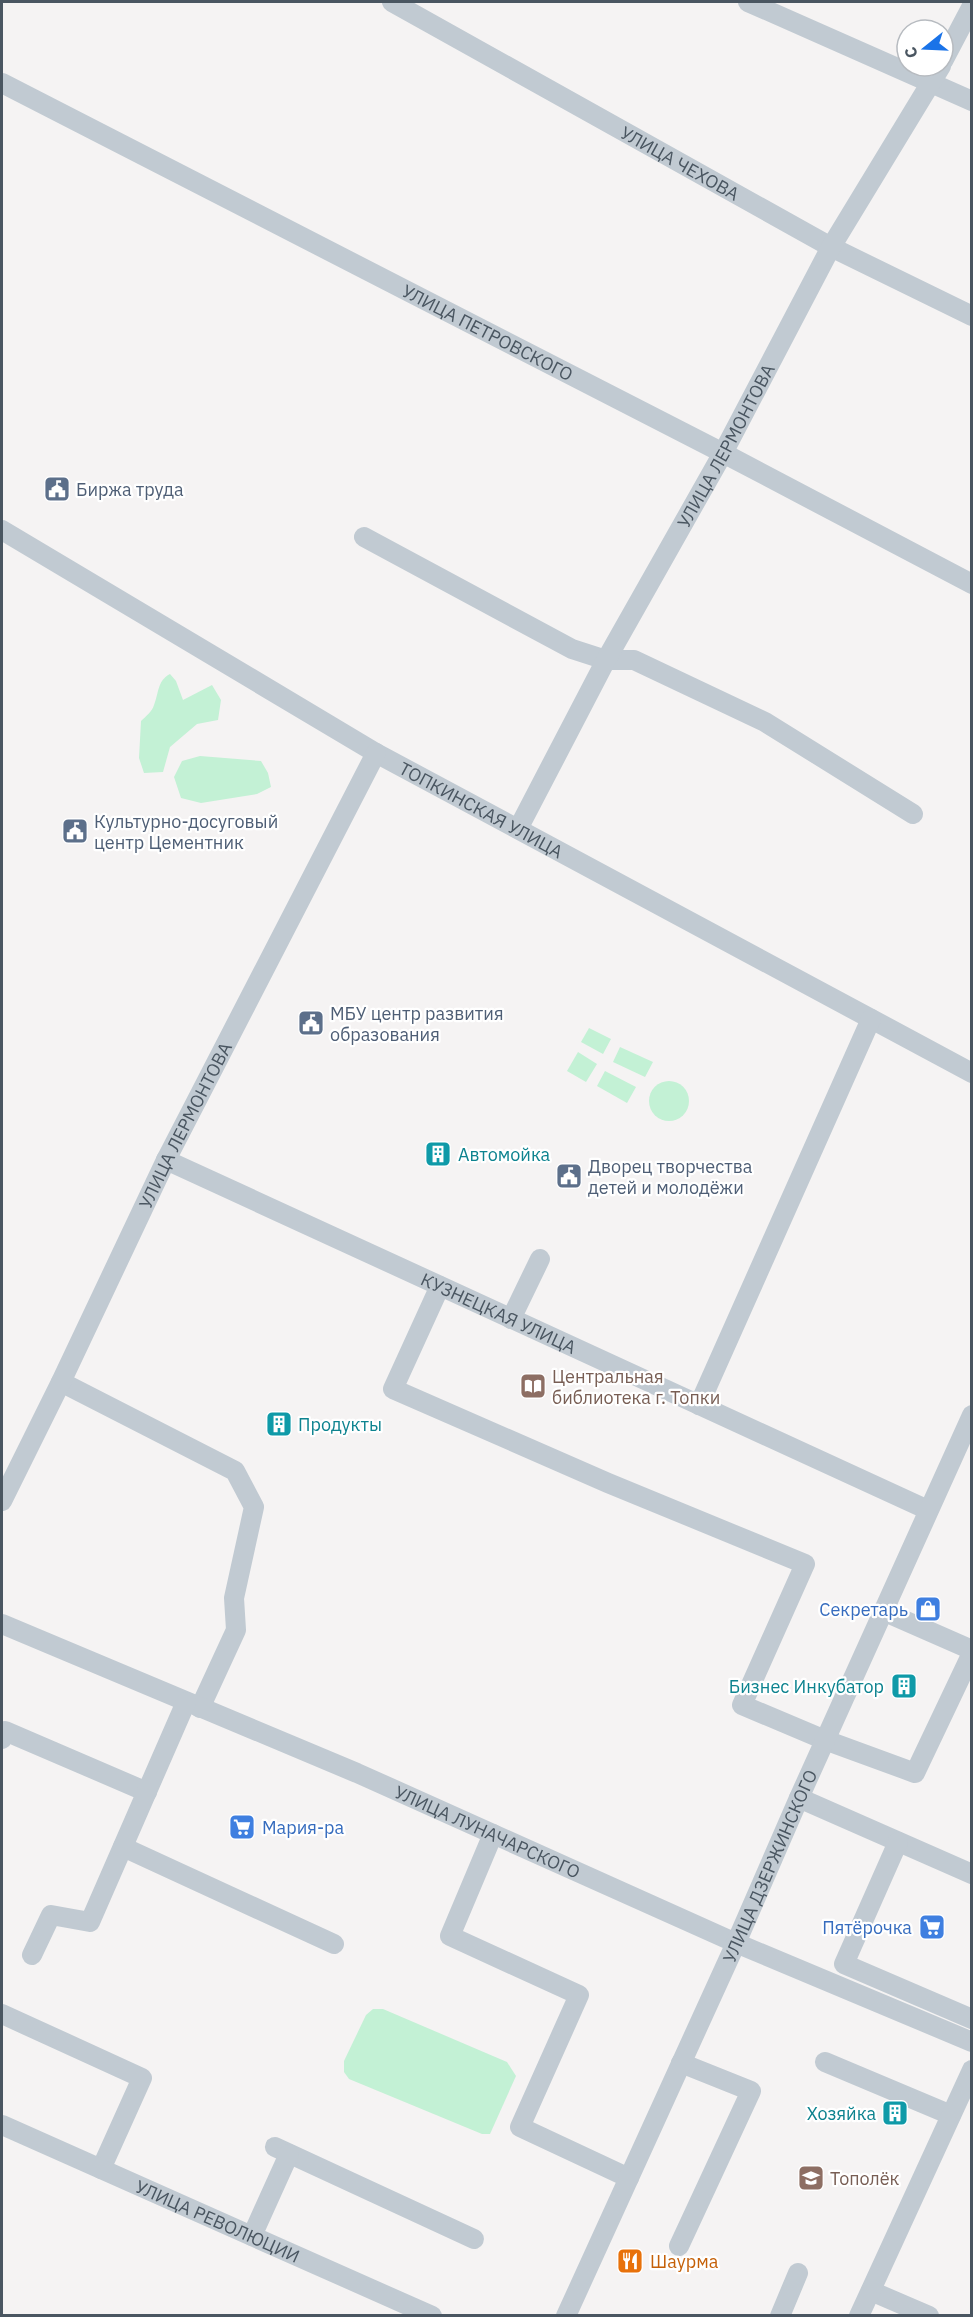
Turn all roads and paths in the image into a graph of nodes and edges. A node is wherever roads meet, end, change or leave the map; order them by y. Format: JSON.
{"nodes":[{"id":1,"x":392,"y":2,"type":"edge"},
{"id":2,"x":748,"y":2,"type":"edge"},
{"id":3,"x":972,"y":6,"type":"edge"},
{"id":4,"x":955,"y":38,"type":"edge"},
{"id":5,"x":935,"y":78,"type":"edge"},
{"id":6,"x":2,"y":83,"type":"edge"},
{"id":7,"x":931,"y":85,"type":"junction"},
{"id":8,"x":972,"y":101,"type":"edge"},
{"id":9,"x":831,"y":247,"type":"junction"},
{"id":10,"x":972,"y":316,"type":"edge"},
{"id":11,"x":723,"y":453,"type":"junction"},
{"id":12,"x":2,"y":532,"type":"edge"},
{"id":13,"x":364,"y":537,"type":"dead end"},
{"id":14,"x":972,"y":584,"type":"edge"},
{"id":15,"x":606,"y":660,"type":"junction"},
{"id":16,"x":376,"y":753,"type":"junction"},
{"id":17,"x":913,"y":814,"type":"dead end"},
{"id":18,"x":518,"y":830,"type":"junction"},
{"id":19,"x":872,"y":1019,"type":"junction"},
{"id":20,"x":972,"y":1073,"type":"edge"},
{"id":21,"x":166,"y":1160,"type":"junction"},
{"id":22,"x":540,"y":1259,"type":"dead end"},
{"id":23,"x":440,"y":1286,"type":"junction"},
{"id":24,"x":510,"y":1319,"type":"junction"},
{"id":25,"x":61,"y":1382,"type":"junction"},
{"id":26,"x":699,"y":1405,"type":"junction"},
{"id":27,"x":972,"y":1415,"type":"edge"},
{"id":28,"x":2,"y":1501,"type":"edge"},
{"id":29,"x":928,"y":1510,"type":"junction"},
{"id":30,"x":883,"y":1611,"type":"junction"},
{"id":31,"x":2,"y":1624,"type":"edge"},
{"id":32,"x":972,"y":1651,"type":"edge"},
{"id":33,"x":193,"y":1705,"type":"junction"},
{"id":34,"x":2,"y":1739,"type":"edge"},
{"id":35,"x":825,"y":1740,"type":"junction"},
{"id":36,"x":147,"y":1792,"type":"junction"},
{"id":37,"x":799,"y":1798,"type":"junction"},
{"id":38,"x":493,"y":1834,"type":"junction"},
{"id":39,"x":898,"y":1842,"type":"junction"},
{"id":40,"x":123,"y":1847,"type":"junction"},
{"id":41,"x":972,"y":1874,"type":"edge"},
{"id":42,"x":736,"y":1942,"type":"junction"},
{"id":43,"x":334,"y":1944,"type":"dead end"},
{"id":44,"x":32,"y":1955,"type":"dead end"},
{"id":45,"x":844,"y":1964,"type":"junction"},
{"id":46,"x":836,"y":1985,"type":"junction"},
{"id":47,"x":2,"y":2014,"type":"edge"},
{"id":48,"x":972,"y":2019,"type":"edge"},
{"id":49,"x":972,"y":2042,"type":"edge"},
{"id":50,"x":825,"y":2062,"type":"dead end"},
{"id":51,"x":681,"y":2063,"type":"junction"},
{"id":52,"x":972,"y":2070,"type":"edge"},
{"id":53,"x":951,"y":2115,"type":"junction"},
{"id":54,"x":2,"y":2125,"type":"edge"},
{"id":55,"x":101,"y":2169,"type":"junction"},
{"id":56,"x":629,"y":2178,"type":"junction"},
{"id":57,"x":252,"y":2236,"type":"junction"},
{"id":58,"x":474,"y":2239,"type":"dead end"},
{"id":59,"x":679,"y":2246,"type":"dead end"},
{"id":60,"x":798,"y":2273,"type":"dead end"},
{"id":61,"x":871,"y":2291,"type":"junction"},
{"id":62,"x":432,"y":2316,"type":"edge"},
{"id":63,"x":566,"y":2316,"type":"edge"},
{"id":64,"x":780,"y":2316,"type":"edge"},
{"id":65,"x":860,"y":2316,"type":"edge"},
{"id":66,"x":929,"y":2316,"type":"edge"}],
"edges":[{"from":1,"to":9,"type":"street","name":"УЛИЦА ЧЕХОВА"},
{"from":2,"to":7,"type":"street"},
{"from":3,"to":4,"type":"street"},
{"from":5,"to":7,"type":"street","name":"УЛИЦА ЛЕРМОНТОВА"},
{"from":6,"to":11,"type":"street","name":"УЛИЦА ПЕТРОВСКОГО"},
{"from":7,"to":8,"type":"street"},
{"from":7,"to":9,"type":"street","name":"УЛИЦА ЛЕРМОНТОВА"},
{"from":9,"to":10,"type":"street","name":"УЛИЦА ЧЕХОВА"},
{"from":9,"to":11,"type":"street","name":"УЛИЦА ЛЕРМОНТОВА"},
{"from":11,"to":14,"type":"street","name":"УЛИЦА ПЕТРОВСКОГО"},
{"from":11,"to":15,"type":"street","name":"УЛИЦА ЛЕРМОНТОВА"},
{"from":12,"to":16,"type":"street","name":"ТОПКИНСКАЯ УЛИЦА"},
{"from":13,"to":15,"type":"street"},
{"from":15,"to":17,"type":"street"},
{"from":15,"to":18,"type":"street","name":"УЛИЦА ЛЕРМОНТОВА"},
{"from":16,"to":18,"type":"street","name":"ТОПКИНСКАЯ УЛИЦА"},
{"from":16,"to":21,"type":"street","name":"УЛИЦА ЛЕРМОНТОВА"},
{"from":18,"to":19,"type":"street","name":"ТОПКИНСКАЯ УЛИЦА"},
{"from":19,"to":20,"type":"street","name":"ТОПКИНСКАЯ УЛИЦА"},
{"from":19,"to":26,"type":"street"},
{"from":21,"to":23,"type":"street","name":"КУЗНЕЦКАЯ УЛИЦА"},
{"from":21,"to":25,"type":"street","name":"УЛИЦА ЛЕРМОНТОВА"},
{"from":22,"to":24,"type":"street"},
{"from":23,"to":24,"type":"street","name":"КУЗНЕЦКАЯ УЛИЦА"},
{"from":23,"to":35,"type":"street"},
{"from":24,"to":26,"type":"street","name":"КУЗНЕЦКАЯ УЛИЦА"},
{"from":25,"to":28,"type":"street","name":"УЛИЦА ЛЕРМОНТОВА"},
{"from":25,"to":33,"type":"street"},
{"from":26,"to":29,"type":"street","name":"КУЗНЕЦКАЯ УЛИЦА"},
{"from":27,"to":29,"type":"street","name":"УЛИЦА ДЗЕРЖИНСКОГО"},
{"from":29,"to":30,"type":"street","name":"УЛИЦА ДЗЕРЖИНСКОГО"},
{"from":30,"to":32,"type":"street"},
{"from":30,"to":35,"type":"street","name":"УЛИЦА ДЗЕРЖИНСКОГО"},
{"from":31,"to":33,"type":"street","name":"УЛИЦА ЛУНАЧАРСКОГО"},
{"from":32,"to":35,"type":"street"},
{"from":33,"to":36,"type":"street"},
{"from":33,"to":38,"type":"street","name":"УЛИЦА ЛУНАЧАРСКОГО"},
{"from":34,"to":36,"type":"street"},
{"from":35,"to":37,"type":"street","name":"УЛИЦА ДЗЕРЖИНСКОГО"},
{"from":36,"to":40,"type":"street"},
{"from":37,"to":39,"type":"street"},
{"from":37,"to":42,"type":"street","name":"УЛИЦА ДЗЕРЖИНСКОГО"},
{"from":38,"to":42,"type":"street","name":"УЛИЦА ЛУНАЧАРСКОГО"},
{"from":38,"to":56,"type":"street"},
{"from":39,"to":41,"type":"street"},
{"from":39,"to":45,"type":"street"},
{"from":40,"to":43,"type":"street"},
{"from":40,"to":44,"type":"street"},
{"from":42,"to":46,"type":"street","name":"УЛИЦА ЛУНАЧАРСКОГО"},
{"from":42,"to":51,"type":"street","name":"УЛИЦА ДЗЕРЖИНСКОГО"},
{"from":45,"to":46,"type":"street"},
{"from":45,"to":48,"type":"street"},
{"from":46,"to":49,"type":"street","name":"УЛИЦА ЛУНАЧАРСКОГО"},
{"from":47,"to":55,"type":"street"},
{"from":50,"to":53,"type":"street"},
{"from":51,"to":56,"type":"street","name":"УЛИЦА ДЗЕРЖИНСКОГО"},
{"from":51,"to":59,"type":"street"},
{"from":52,"to":53,"type":"street"},
{"from":53,"to":61,"type":"street"},
{"from":54,"to":55,"type":"street","name":"УЛИЦА РЕВОЛЮЦИИ"},
{"from":55,"to":57,"type":"street","name":"УЛИЦА РЕВОЛЮЦИИ"},
{"from":56,"to":63,"type":"street","name":"УЛИЦА ДЗЕРЖИНСКОГО"},
{"from":57,"to":58,"type":"street"},
{"from":57,"to":62,"type":"street","name":"УЛИЦА РЕВОЛЮЦИИ"},
{"from":60,"to":64,"type":"street"},
{"from":61,"to":65,"type":"street"},
{"from":61,"to":66,"type":"street"}]}
